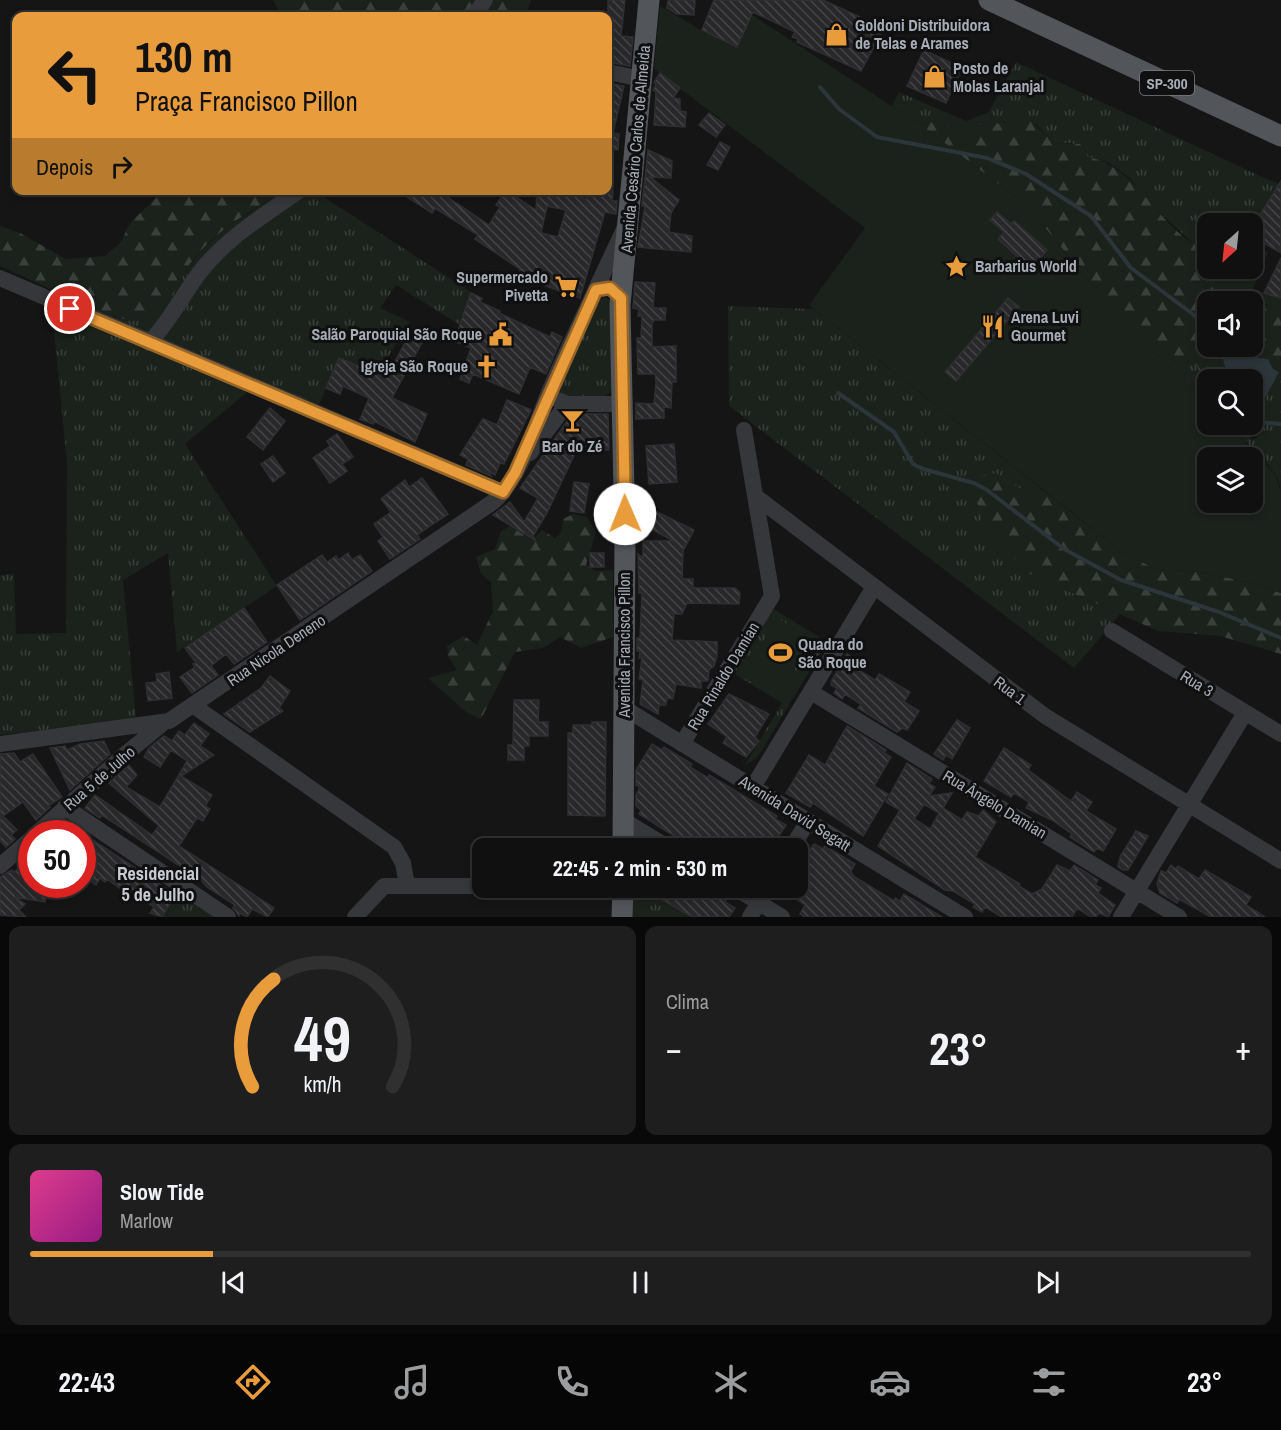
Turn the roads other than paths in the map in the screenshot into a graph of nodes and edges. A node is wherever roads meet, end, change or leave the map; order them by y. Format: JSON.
{"nodes":[{"id":1,"x":649,"y":0,"type":"edge"},
{"id":2,"x":989,"y":0,"type":"edge"},
{"id":3,"x":612,"y":73,"type":"edge"},
{"id":4,"x":642,"y":78,"type":"junction"},
{"id":5,"x":1281,"y":136,"type":"edge"},
{"id":6,"x":293,"y":195,"type":"edge"},
{"id":7,"x":629,"y":220,"type":"junction"},
{"id":8,"x":0,"y":278,"type":"edge"},
{"id":9,"x":596,"y":290,"type":"junction"},
{"id":10,"x":621,"y":298,"type":"junction"},
{"id":11,"x":149,"y":343,"type":"junction"},
{"id":12,"x":550,"y":390,"type":"junction"},
{"id":13,"x":567,"y":404,"type":"junction"},
{"id":14,"x":622,"y":404,"type":"junction"},
{"id":15,"x":744,"y":430,"type":"dead end"},
{"id":16,"x":515,"y":473,"type":"junction"},
{"id":17,"x":503,"y":492,"type":"junction"},
{"id":18,"x":755,"y":496,"type":"junction"},
{"id":19,"x":874,"y":587,"type":"junction"},
{"id":20,"x":1112,"y":631,"type":"dead end"},
{"id":21,"x":811,"y":692,"type":"junction"},
{"id":22,"x":194,"y":706,"type":"junction"},
{"id":23,"x":624,"y":708,"type":"junction"},
{"id":24,"x":1245,"y":712,"type":"junction"},
{"id":25,"x":163,"y":723,"type":"junction"},
{"id":26,"x":119,"y":730,"type":"junction"},
{"id":27,"x":1281,"y":735,"type":"edge"},
{"id":28,"x":0,"y":744,"type":"edge"},
{"id":29,"x":682,"y":744,"type":"junction"},
{"id":30,"x":129,"y":751,"type":"junction"},
{"id":31,"x":753,"y":787,"type":"junction"},
{"id":32,"x":1189,"y":805,"type":"junction"},
{"id":33,"x":65,"y":807,"type":"junction"},
{"id":34,"x":51,"y":820,"type":"edge"},
{"id":35,"x":623,"y":820,"type":"junction"},
{"id":36,"x":808,"y":821,"type":"junction"},
{"id":37,"x":623,"y":838,"type":"edge"},
{"id":38,"x":652,"y":838,"type":"edge"},
{"id":39,"x":798,"y":838,"type":"edge"},
{"id":40,"x":18,"y":850,"type":"edge"},
{"id":41,"x":1281,"y":861,"type":"edge"},
{"id":42,"x":0,"y":866,"type":"edge"},
{"id":43,"x":407,"y":885,"type":"junction"},
{"id":44,"x":472,"y":886,"type":"edge"},
{"id":45,"x":1137,"y":891,"type":"junction"},
{"id":46,"x":623,"y":898,"type":"edge"},
{"id":47,"x":761,"y":898,"type":"edge"},
{"id":48,"x":766,"y":898,"type":"edge"},
{"id":49,"x":228,"y":917,"type":"edge"},
{"id":50,"x":355,"y":917,"type":"edge"},
{"id":51,"x":622,"y":917,"type":"edge"},
{"id":52,"x":750,"y":917,"type":"edge"},
{"id":53,"x":782,"y":917,"type":"edge"},
{"id":54,"x":965,"y":917,"type":"edge"},
{"id":55,"x":1120,"y":917,"type":"edge"},
{"id":56,"x":1179,"y":917,"type":"edge"}],
"edges":[{"from":1,"to":4,"type":"main road","name":"Avenida Cesário Carlos de Almeida"},
{"from":2,"to":5,"type":"main road","number":"SP-300"},
{"from":3,"to":4,"type":"street"},
{"from":4,"to":7,"type":"main road","name":"Avenida Cesário Carlos de Almeida"},
{"from":6,"to":11,"type":"street"},
{"from":7,"to":9,"type":"street"},
{"from":7,"to":10,"type":"main road","name":"Avenida Cesário Carlos de Almeida"},
{"from":8,"to":11,"type":"street"},
{"from":9,"to":10,"type":"street"},
{"from":9,"to":12,"type":"street"},
{"from":10,"to":14,"type":"main road","name":"Avenida Francisco Pillon"},
{"from":11,"to":17,"type":"street"},
{"from":12,"to":13,"type":"street"},
{"from":12,"to":16,"type":"street"},
{"from":13,"to":14,"type":"street"},
{"from":13,"to":16,"type":"street"},
{"from":14,"to":23,"type":"main road","name":"Avenida Francisco Pillon"},
{"from":15,"to":18,"type":"street","name":"Rua Rinaldo Damian"},
{"from":16,"to":17,"type":"street","name":"Rua Nicola Deneno"},
{"from":17,"to":22,"type":"street","name":"Rua Nicola Deneno"},
{"from":18,"to":19,"type":"street","name":"Rua 1"},
{"from":18,"to":29,"type":"street","name":"Rua Rinaldo Damian"},
{"from":19,"to":21,"type":"street"},
{"from":19,"to":32,"type":"street","name":"Rua 1"},
{"from":20,"to":24,"type":"street","name":"Rua 3"},
{"from":21,"to":31,"type":"street"},
{"from":21,"to":45,"type":"street","name":"Rua Ângelo Damian"},
{"from":22,"to":25,"type":"street","name":"Rua Nicola Deneno"},
{"from":22,"to":43,"type":"street"},
{"from":23,"to":29,"type":"street","name":"Avenida David Segatt"},
{"from":23,"to":35,"type":"main road","name":"Avenida Francisco Pillon"},
{"from":24,"to":27,"type":"street","name":"Rua 3"},
{"from":24,"to":32,"type":"street"},
{"from":25,"to":26,"type":"street","name":"Rua Nicola Deneno"},
{"from":25,"to":30,"type":"street","name":"Rua 5 de Julho"},
{"from":26,"to":28,"type":"street","name":"Rua Nicola Deneno"},
{"from":26,"to":30,"type":"street"},
{"from":29,"to":31,"type":"street","name":"Avenida David Segatt"},
{"from":30,"to":33,"type":"street","name":"Rua 5 de Julho"},
{"from":31,"to":36,"type":"street","name":"Avenida David Segatt"},
{"from":32,"to":41,"type":"street","name":"Rua 1"},
{"from":32,"to":45,"type":"street"},
{"from":33,"to":34,"type":"street","name":"Rua 5 de Julho"},
{"from":33,"to":49,"type":"street"},
{"from":35,"to":37,"type":"main road","name":"Avenida Francisco Pillon"},
{"from":35,"to":38,"type":"street"},
{"from":36,"to":39,"type":"street"},
{"from":36,"to":54,"type":"street","name":"Avenida David Segatt"},
{"from":40,"to":42,"type":"street"},
{"from":43,"to":44,"type":"street"},
{"from":43,"to":50,"type":"street"},
{"from":45,"to":55,"type":"street"},
{"from":45,"to":56,"type":"street","name":"Rua Ângelo Damian"},
{"from":46,"to":51,"type":"main road"},
{"from":47,"to":52,"type":"street"},
{"from":48,"to":53,"type":"street"}]}
